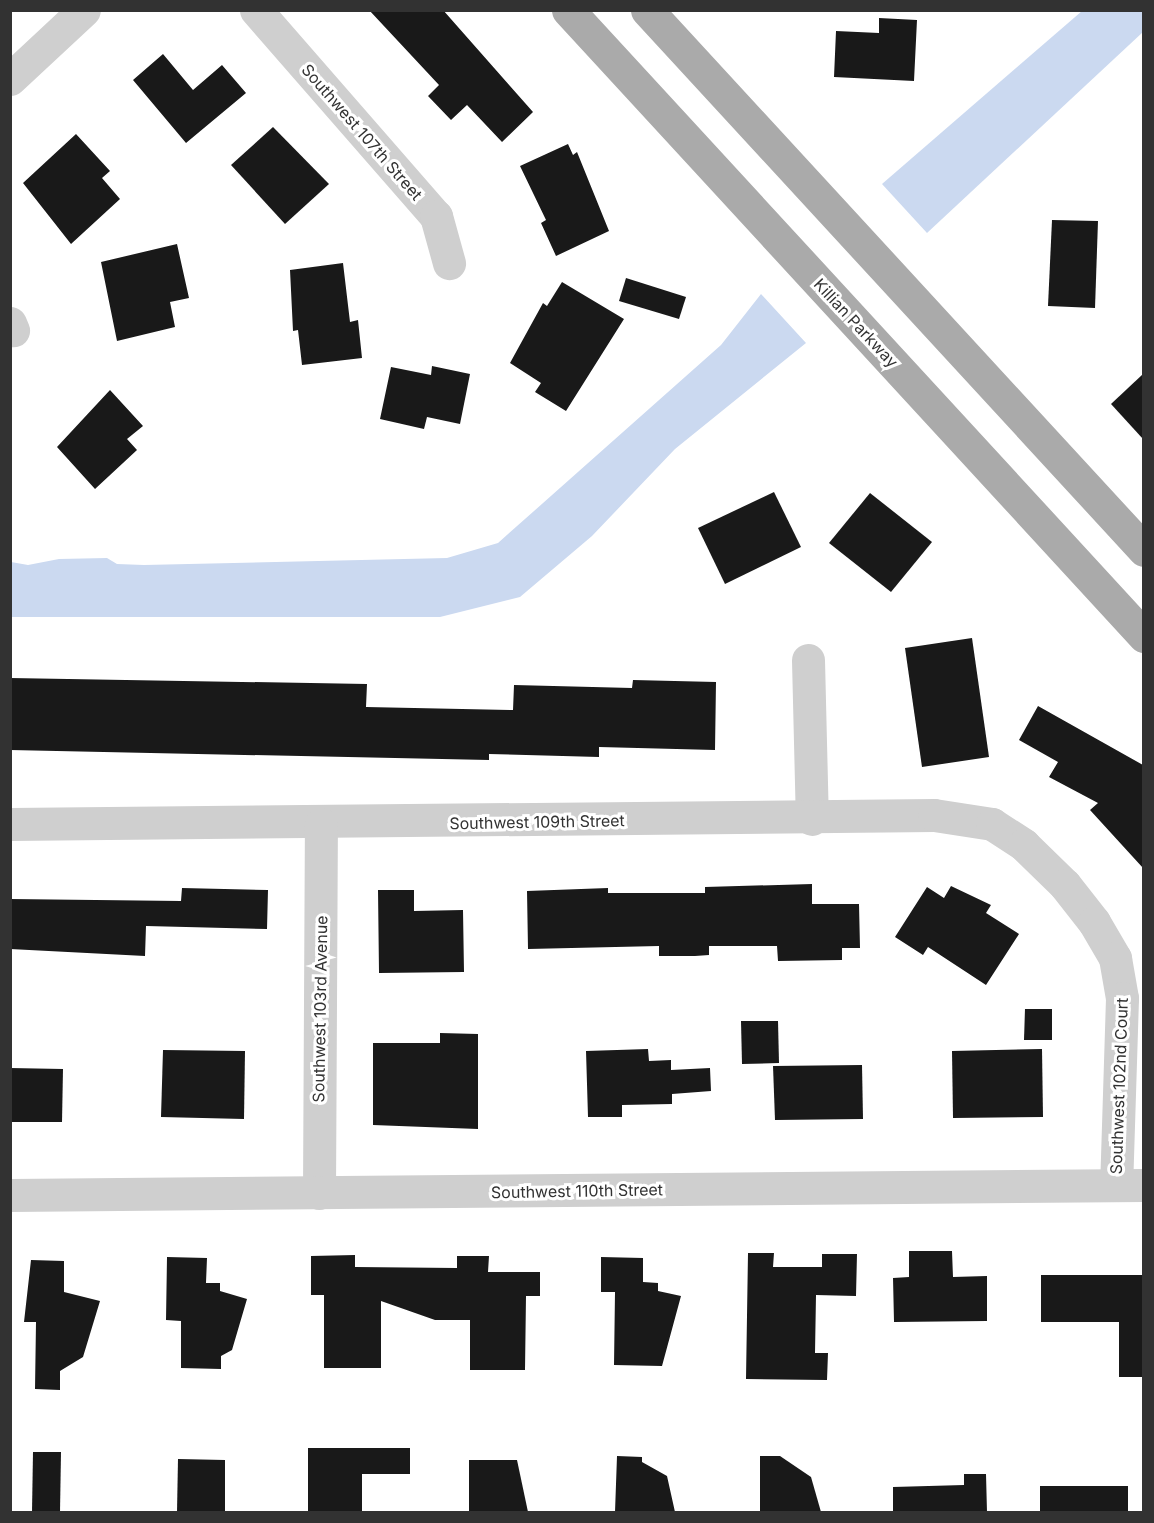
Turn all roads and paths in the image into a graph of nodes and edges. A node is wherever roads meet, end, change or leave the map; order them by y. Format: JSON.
{"nodes":[{"id":1,"x":84,"y":10,"type":"edge"},
{"id":2,"x":256,"y":10,"type":"edge"},
{"id":3,"x":568,"y":10,"type":"edge"},
{"id":4,"x":647,"y":10,"type":"edge"},
{"id":5,"x":10,"y":79,"type":"edge"},
{"id":6,"x":449,"y":263,"type":"dead end"},
{"id":7,"x":1143,"y":550,"type":"edge"},
{"id":8,"x":1143,"y":636,"type":"edge"},
{"id":9,"x":808,"y":660,"type":"dead end"},
{"id":10,"x":812,"y":819,"type":"junction"},
{"id":11,"x":10,"y":824,"type":"edge"},
{"id":12,"x":321,"y":824,"type":"junction"},
{"id":13,"x":1048,"y":867,"type":"joint"},
{"id":14,"x":1130,"y":1185,"type":"edge"},
{"id":15,"x":319,"y":1193,"type":"junction"},
{"id":16,"x":10,"y":1195,"type":"edge"}],
"edges":[{"from":1,"to":5,"type":"street"},
{"from":2,"to":6,"type":"street","name":"Southwest 107th Street"},
{"from":3,"to":8,"type":"main road","name":"Killian Parkway"},
{"from":4,"to":7,"type":"main road"},
{"from":9,"to":10,"type":"street"},
{"from":10,"to":12,"type":"street","name":"Southwest 109th Street"},
{"from":10,"to":13,"type":"street","name":"Southwest 109th Street"},
{"from":11,"to":12,"type":"street","name":"Southwest 109th Street"},
{"from":12,"to":15,"type":"street","name":"Southwest 103rd Avenue"},
{"from":13,"to":14,"type":"street","name":"Southwest 102nd Court"},
{"from":14,"to":15,"type":"street","name":"Southwest 110th Street"},
{"from":15,"to":16,"type":"street","name":"Southwest 110th Street"}]}
